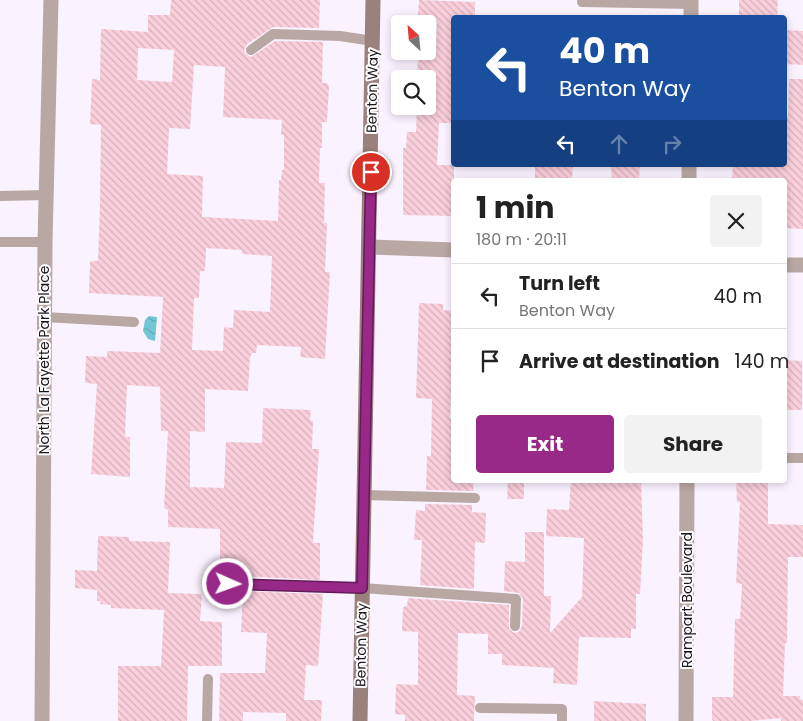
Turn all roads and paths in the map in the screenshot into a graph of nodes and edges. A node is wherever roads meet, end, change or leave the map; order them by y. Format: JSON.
{"nodes":[{"id":1,"x":51,"y":0,"type":"edge"},
{"id":2,"x":373,"y":0,"type":"edge"},
{"id":3,"x":582,"y":2,"type":"dead end"},
{"id":4,"x":691,"y":7,"type":"edge"},
{"id":5,"x":373,"y":41,"type":"junction"},
{"id":6,"x":251,"y":50,"type":"dead end"},
{"id":7,"x":0,"y":196,"type":"edge"},
{"id":8,"x":46,"y":196,"type":"junction"},
{"id":9,"x":0,"y":242,"type":"edge"},
{"id":10,"x":44,"y":242,"type":"junction"},
{"id":11,"x":370,"y":246,"type":"junction"},
{"id":12,"x":451,"y":250,"type":"edge"},
{"id":13,"x":787,"y":264,"type":"edge"},
{"id":14,"x":803,"y":265,"type":"edge"},
{"id":15,"x":44,"y":317,"type":"junction"},
{"id":16,"x":134,"y":322,"type":"dead end"},
{"id":17,"x":787,"y":458,"type":"edge"},
{"id":18,"x":803,"y":458,"type":"edge"},
{"id":19,"x":687,"y":483,"type":"edge"},
{"id":20,"x":364,"y":495,"type":"junction"},
{"id":21,"x":475,"y":498,"type":"dead end"},
{"id":22,"x":228,"y":584,"type":"dead end"},
{"id":23,"x":362,"y":588,"type":"junction"},
{"id":24,"x":515,"y":626,"type":"dead end"},
{"id":25,"x":208,"y":679,"type":"dead end"},
{"id":26,"x":480,"y":708,"type":"dead end"},
{"id":27,"x":42,"y":721,"type":"edge"},
{"id":28,"x":208,"y":721,"type":"edge"},
{"id":29,"x":360,"y":721,"type":"edge"},
{"id":30,"x":562,"y":721,"type":"edge"},
{"id":31,"x":686,"y":721,"type":"edge"}],
"edges":[{"from":1,"to":8,"type":"street","name":"North La Fayette Park Place"},
{"from":2,"to":5,"type":"street","name":"Benton Way"},
{"from":3,"to":4,"type":"lane"},
{"from":5,"to":6,"type":"lane"},
{"from":5,"to":11,"type":"street","name":"Benton Way"},
{"from":7,"to":8,"type":"lane"},
{"from":8,"to":10,"type":"street","name":"North La Fayette Park Place"},
{"from":9,"to":10,"type":"lane"},
{"from":10,"to":15,"type":"street","name":"North La Fayette Park Place"},
{"from":11,"to":12,"type":"street"},
{"from":11,"to":20,"type":"street","name":"Benton Way"},
{"from":13,"to":14,"type":"street"},
{"from":15,"to":16,"type":"lane"},
{"from":15,"to":27,"type":"street","name":"North La Fayette Park Place"},
{"from":17,"to":18,"type":"lane"},
{"from":19,"to":31,"type":"street","name":"Rampart Boulevard"},
{"from":20,"to":21,"type":"lane"},
{"from":20,"to":23,"type":"street","name":"Benton Way"},
{"from":22,"to":23,"type":"lane"},
{"from":23,"to":24,"type":"lane"},
{"from":23,"to":29,"type":"street","name":"Benton Way"},
{"from":25,"to":28,"type":"lane"},
{"from":26,"to":30,"type":"lane"}]}
